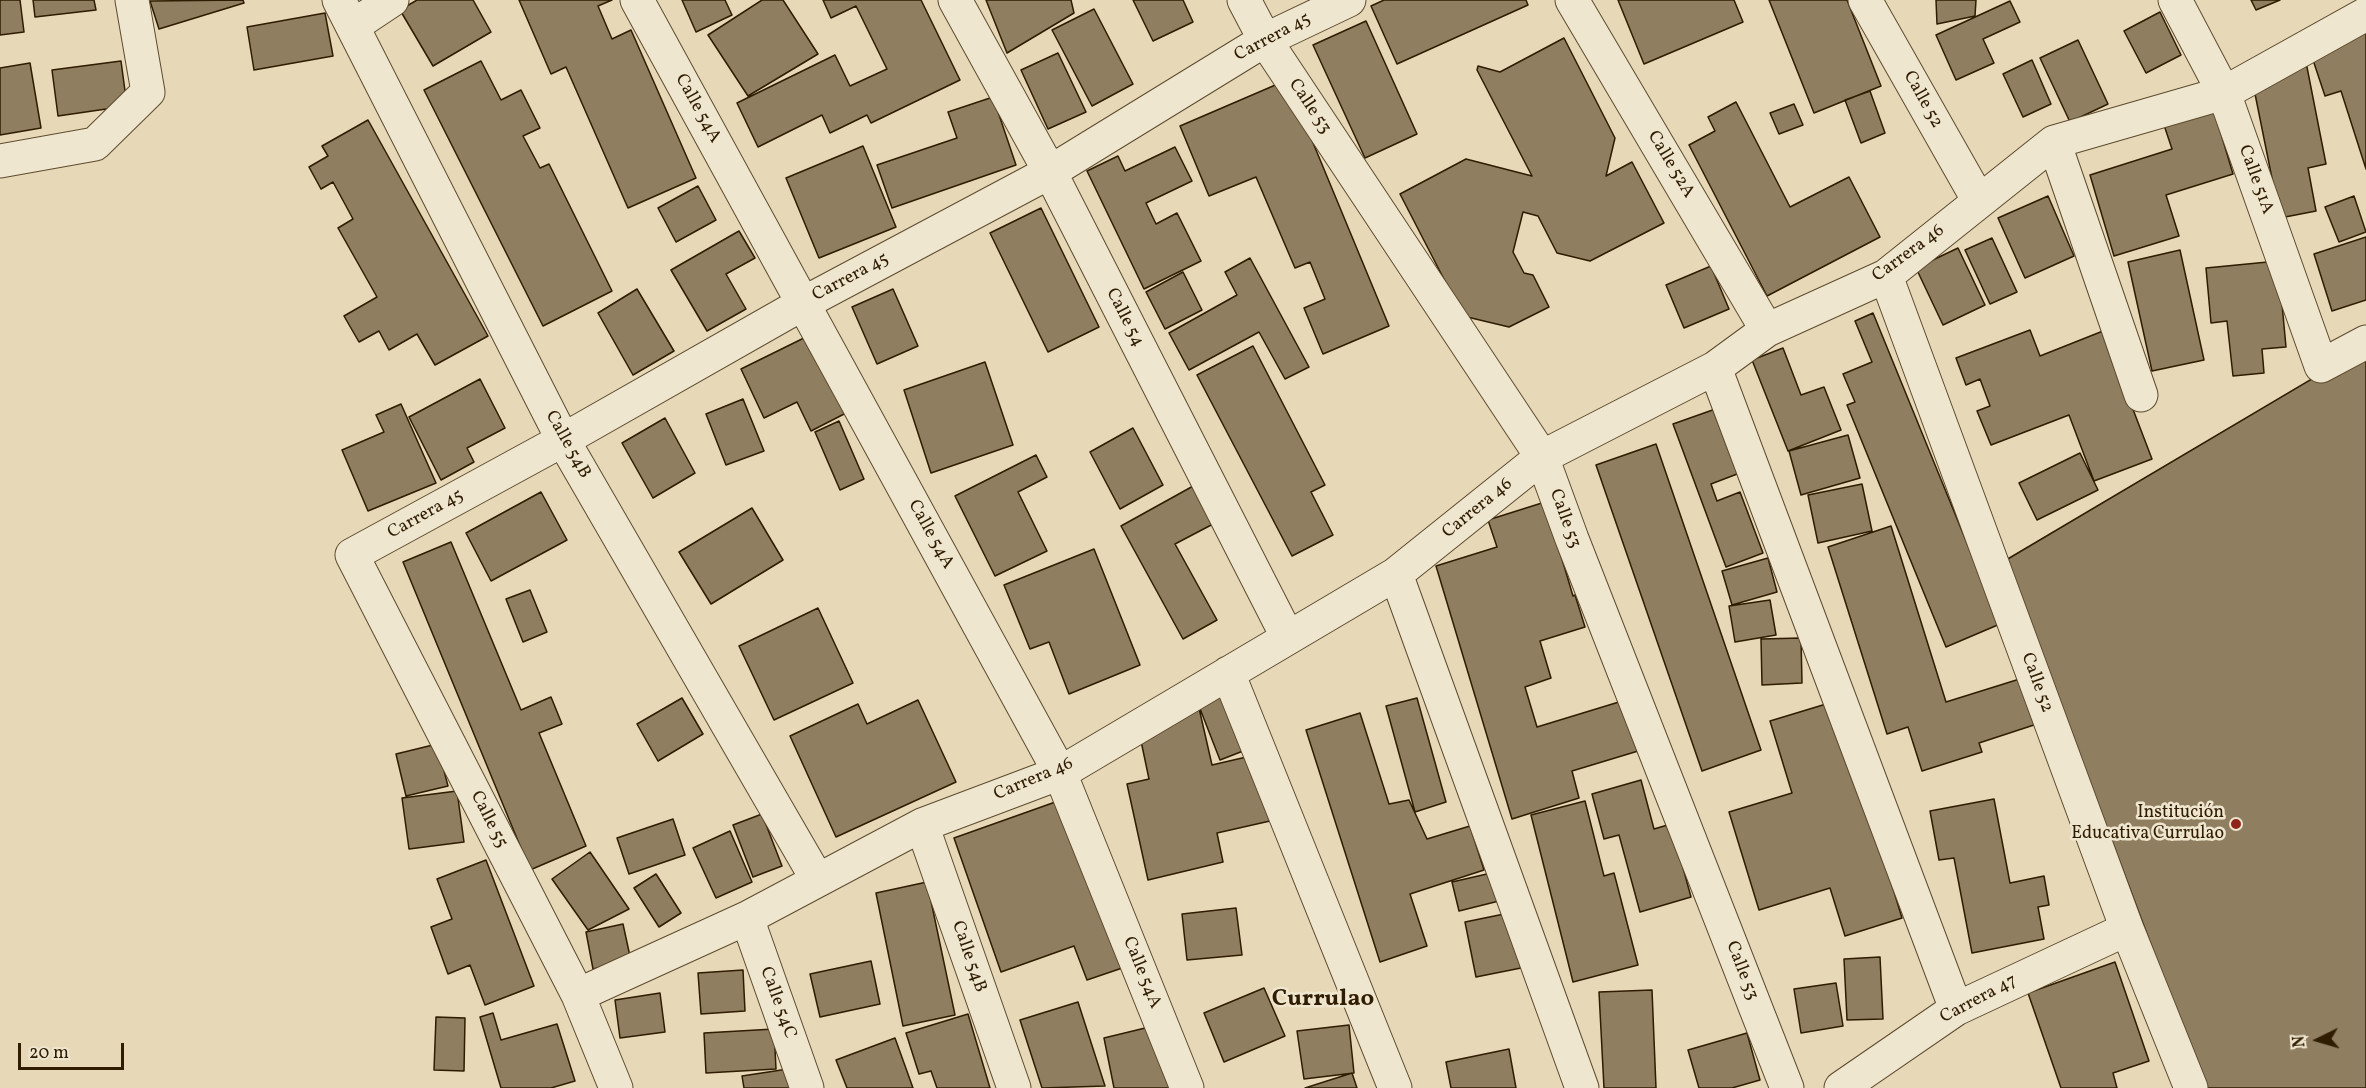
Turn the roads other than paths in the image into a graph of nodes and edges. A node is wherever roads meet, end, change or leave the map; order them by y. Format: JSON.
{"nodes":[{"id":1,"x":132,"y":0,"type":"edge"},
{"id":2,"x":392,"y":0,"type":"edge"},
{"id":3,"x":637,"y":0,"type":"edge"},
{"id":4,"x":955,"y":0,"type":"edge"},
{"id":5,"x":1244,"y":0,"type":"edge"},
{"id":6,"x":1349,"y":0,"type":"edge"},
{"id":7,"x":1572,"y":0,"type":"edge"},
{"id":8,"x":1865,"y":0,"type":"edge"},
{"id":9,"x":2175,"y":0,"type":"edge"},
{"id":10,"x":346,"y":13,"type":"edge"},
{"id":11,"x":2366,"y":14,"type":"edge"},
{"id":12,"x":1265,"y":40,"type":"junction"},
{"id":13,"x":2224,"y":93,"type":"junction"},
{"id":14,"x":2054,"y":142,"type":"junction"},
{"id":15,"x":0,"y":162,"type":"edge"},
{"id":16,"x":1050,"y":172,"type":"junction"},
{"id":17,"x":1978,"y":201,"type":"junction"},
{"id":18,"x":1886,"y":276,"type":"junction"},
{"id":19,"x":804,"y":303,"type":"junction"},
{"id":20,"x":1767,"y":330,"type":"junction"},
{"id":21,"x":2366,"y":342,"type":"edge"},
{"id":22,"x":1715,"y":368,"type":"junction"},
{"id":23,"x":2141,"y":395,"type":"dead end"},
{"id":24,"x":563,"y":440,"type":"junction"},
{"id":25,"x":1542,"y":457,"type":"junction"},
{"id":26,"x":352,"y":555,"type":"joint"},
{"id":27,"x":1396,"y":574,"type":"junction"},
{"id":28,"x":1288,"y":638,"type":"junction"},
{"id":29,"x":1228,"y":673,"type":"junction"},
{"id":30,"x":1060,"y":773,"type":"junction"},
{"id":31,"x":922,"y":825,"type":"junction"},
{"id":32,"x":817,"y":879,"type":"junction"},
{"id":33,"x":747,"y":918,"type":"junction"},
{"id":34,"x":2127,"y":928,"type":"junction"},
{"id":35,"x":578,"y":995,"type":"junction"},
{"id":36,"x":1956,"y":1009,"type":"junction"},
{"id":37,"x":616,"y":1088,"type":"edge"},
{"id":38,"x":807,"y":1088,"type":"edge"},
{"id":39,"x":1014,"y":1088,"type":"edge"},
{"id":40,"x":1187,"y":1088,"type":"edge"},
{"id":41,"x":1395,"y":1088,"type":"edge"},
{"id":42,"x":1582,"y":1088,"type":"edge"},
{"id":43,"x":1787,"y":1088,"type":"edge"},
{"id":44,"x":1841,"y":1088,"type":"edge"},
{"id":45,"x":2191,"y":1088,"type":"edge"}],
"edges":[{"from":1,"to":15,"type":"street"},
{"from":2,"to":10,"type":"street"},
{"from":3,"to":19,"type":"street","name":"Calle 54A"},
{"from":4,"to":16,"type":"street","name":"Calle 54"},
{"from":5,"to":12,"type":"street","name":"Calle 53"},
{"from":6,"to":12,"type":"street","name":"Carrera 45"},
{"from":7,"to":20,"type":"street","name":"Calle 52A"},
{"from":8,"to":17,"type":"street","name":"Calle 52"},
{"from":9,"to":13,"type":"street","name":"Calle 51A"},
{"from":10,"to":24,"type":"street","name":"Calle 54B"},
{"from":11,"to":13,"type":"street","name":"Carrera 46"},
{"from":12,"to":16,"type":"street","name":"Carrera 45"},
{"from":12,"to":25,"type":"street","name":"Calle 53"},
{"from":13,"to":14,"type":"street","name":"Carrera 46"},
{"from":13,"to":21,"type":"street","name":"Calle 51A"},
{"from":14,"to":17,"type":"street","name":"Carrera 46"},
{"from":14,"to":23,"type":"street"},
{"from":16,"to":19,"type":"street","name":"Carrera 45"},
{"from":16,"to":28,"type":"street","name":"Calle 54"},
{"from":17,"to":18,"type":"street","name":"Carrera 46"},
{"from":18,"to":20,"type":"street","name":"Carrera 46"},
{"from":18,"to":34,"type":"street","name":"Calle 52"},
{"from":19,"to":24,"type":"street","name":"Carrera 45"},
{"from":19,"to":30,"type":"street","name":"Calle 54A"},
{"from":20,"to":22,"type":"street","name":"Carrera 46"},
{"from":22,"to":25,"type":"street","name":"Carrera 46"},
{"from":22,"to":36,"type":"street"},
{"from":24,"to":26,"type":"street","name":"Carrera 45"},
{"from":24,"to":32,"type":"street","name":"Calle 54B"},
{"from":25,"to":27,"type":"street","name":"Carrera 46"},
{"from":25,"to":43,"type":"street","name":"Calle 53"},
{"from":26,"to":35,"type":"street","name":"Calle 55"},
{"from":27,"to":28,"type":"street","name":"Carrera 46"},
{"from":27,"to":42,"type":"street"},
{"from":28,"to":29,"type":"street","name":"Carrera 46"},
{"from":29,"to":30,"type":"street","name":"Carrera 46"},
{"from":29,"to":41,"type":"street"},
{"from":30,"to":31,"type":"street","name":"Carrera 46"},
{"from":30,"to":40,"type":"street","name":"Calle 54A"},
{"from":31,"to":32,"type":"street","name":"Carrera 46"},
{"from":31,"to":39,"type":"street","name":"Calle 54B"},
{"from":32,"to":33,"type":"street","name":"Carrera 46"},
{"from":33,"to":35,"type":"street","name":"Carrera 46"},
{"from":33,"to":38,"type":"street","name":"Calle 54C"},
{"from":34,"to":36,"type":"street","name":"Carrera 47"},
{"from":34,"to":45,"type":"street","name":"Calle 52"},
{"from":35,"to":37,"type":"street","name":"Calle 55"},
{"from":36,"to":44,"type":"street","name":"Carrera 47"}]}
